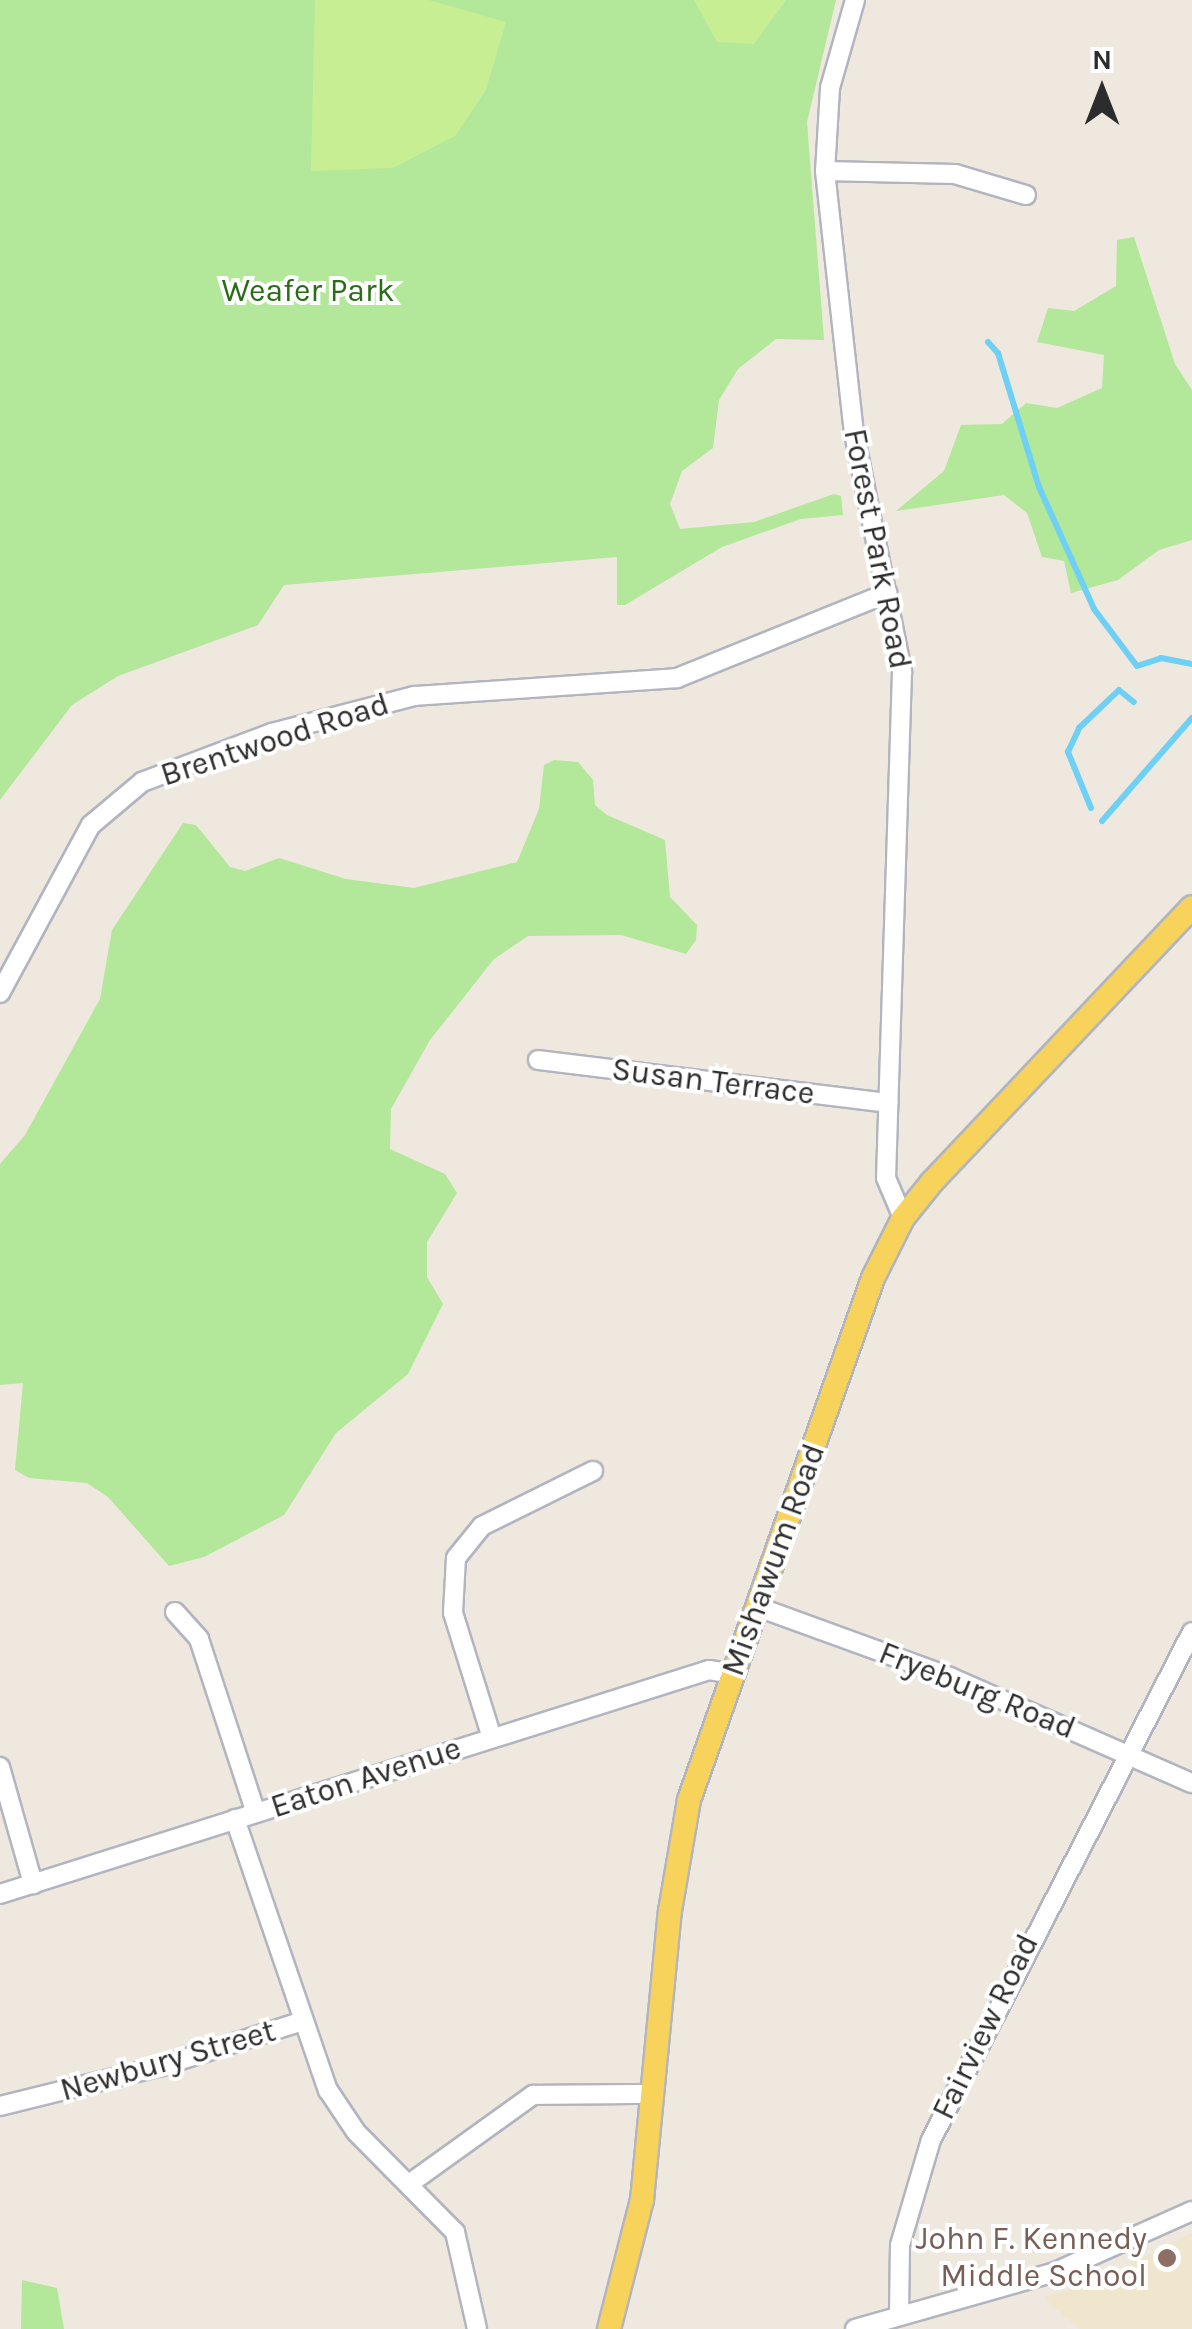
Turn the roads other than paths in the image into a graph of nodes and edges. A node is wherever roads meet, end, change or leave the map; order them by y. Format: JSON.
{"nodes":[{"id":1,"x":855,"y":0,"type":"edge"},
{"id":2,"x":826,"y":171,"type":"junction"},
{"id":3,"x":1026,"y":195,"type":"dead end"},
{"id":4,"x":888,"y":593,"type":"junction"},
{"id":5,"x":1192,"y":907,"type":"edge"},
{"id":6,"x":0,"y":992,"type":"edge"},
{"id":7,"x":538,"y":1060,"type":"dead end"},
{"id":8,"x":888,"y":1102,"type":"junction"},
{"id":9,"x":903,"y":1218,"type":"junction"},
{"id":10,"x":593,"y":1471,"type":"dead end"},
{"id":11,"x":758,"y":1606,"type":"junction"},
{"id":12,"x":176,"y":1612,"type":"dead end"},
{"id":13,"x":1192,"y":1632,"type":"edge"},
{"id":14,"x":734,"y":1674,"type":"junction"},
{"id":15,"x":492,"y":1738,"type":"junction"},
{"id":16,"x":1125,"y":1753,"type":"junction"},
{"id":17,"x":0,"y":1766,"type":"edge"},
{"id":18,"x":1192,"y":1783,"type":"edge"},
{"id":19,"x":256,"y":1813,"type":"junction"},
{"id":20,"x":236,"y":1820,"type":"junction"},
{"id":21,"x":32,"y":1884,"type":"junction"},
{"id":22,"x":0,"y":1894,"type":"edge"},
{"id":23,"x":303,"y":2021,"type":"junction"},
{"id":24,"x":653,"y":2094,"type":"junction"},
{"id":25,"x":0,"y":2106,"type":"edge"},
{"id":26,"x":410,"y":2184,"type":"junction"},
{"id":27,"x":1192,"y":2211,"type":"edge"},
{"id":28,"x":899,"y":2316,"type":"junction"},
{"id":29,"x":477,"y":2329,"type":"edge"},
{"id":30,"x":608,"y":2329,"type":"edge"},
{"id":31,"x":856,"y":2329,"type":"edge"}],
"edges":[{"from":1,"to":2,"type":"street","name":"Forest Park Road"},
{"from":2,"to":3,"type":"street"},
{"from":2,"to":4,"type":"street","name":"Forest Park Road"},
{"from":4,"to":6,"type":"street","name":"Brentwood Road"},
{"from":4,"to":8,"type":"street","name":"Forest Park Road"},
{"from":5,"to":9,"type":"main road","name":"Mishawum Road"},
{"from":7,"to":8,"type":"street","name":"Susan Terrace"},
{"from":8,"to":9,"type":"street","name":"Forest Park Road"},
{"from":9,"to":11,"type":"main road","name":"Mishawum Road"},
{"from":10,"to":15,"type":"street"},
{"from":11,"to":14,"type":"main road","name":"Mishawum Road"},
{"from":11,"to":16,"type":"street","name":"Fryeburg Road"},
{"from":12,"to":19,"type":"street"},
{"from":13,"to":16,"type":"street","name":"Fairview Road"},
{"from":14,"to":15,"type":"street","name":"Eaton Avenue"},
{"from":14,"to":24,"type":"main road","name":"Mishawum Road"},
{"from":15,"to":19,"type":"street","name":"Eaton Avenue"},
{"from":16,"to":18,"type":"street","name":"Fryeburg Road"},
{"from":16,"to":28,"type":"street","name":"Fairview Road"},
{"from":17,"to":21,"type":"street"},
{"from":19,"to":20,"type":"street","name":"Eaton Avenue"},
{"from":20,"to":21,"type":"street","name":"Eaton Avenue"},
{"from":20,"to":23,"type":"street","name":"Newbury Street"},
{"from":21,"to":22,"type":"street","name":"Eaton Avenue"},
{"from":23,"to":25,"type":"street","name":"Newbury Street"},
{"from":23,"to":26,"type":"street"},
{"from":24,"to":26,"type":"street"},
{"from":24,"to":30,"type":"main road","name":"Mishawum Road"},
{"from":26,"to":29,"type":"street"},
{"from":27,"to":28,"type":"street"},
{"from":28,"to":31,"type":"street"}]}
